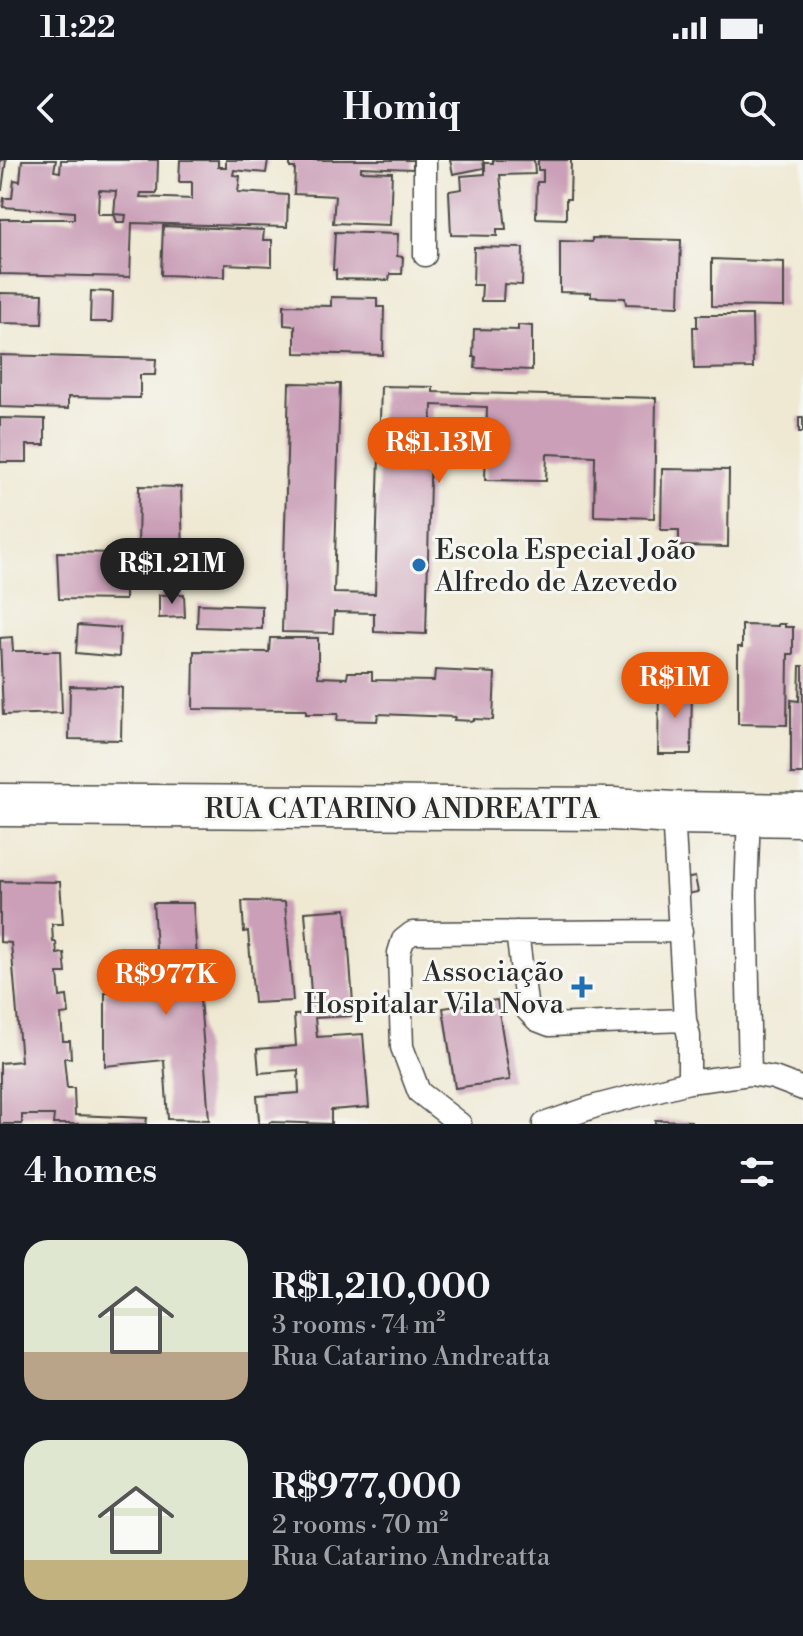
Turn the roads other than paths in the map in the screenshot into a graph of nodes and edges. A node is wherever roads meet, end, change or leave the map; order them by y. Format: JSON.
{"nodes":[{"id":1,"x":425,"y":160,"type":"edge"},
{"id":2,"x":425,"y":255,"type":"dead end"},
{"id":3,"x":0,"y":805,"type":"edge"},
{"id":4,"x":673,"y":813,"type":"junction"},
{"id":5,"x":749,"y":814,"type":"junction"},
{"id":6,"x":803,"y":815,"type":"edge"},
{"id":7,"x":681,"y":931,"type":"junction"},
{"id":8,"x":517,"y":932,"type":"junction"},
{"id":9,"x":685,"y":1020,"type":"junction"},
{"id":10,"x":750,"y":1074,"type":"junction"},
{"id":11,"x":689,"y":1082,"type":"junction"},
{"id":12,"x":803,"y":1089,"type":"edge"},
{"id":13,"x":460,"y":1124,"type":"edge"},
{"id":14,"x":544,"y":1124,"type":"edge"}],
"edges":[{"from":1,"to":2,"type":"lane"},
{"from":3,"to":4,"type":"street","name":"RUA CATARINO ANDREATTA"},
{"from":4,"to":5,"type":"street","name":"RUA CATARINO ANDREATTA"},
{"from":4,"to":7,"type":"lane"},
{"from":5,"to":6,"type":"street","name":"RUA CATARINO ANDREATTA"},
{"from":5,"to":10,"type":"lane"},
{"from":7,"to":8,"type":"lane"},
{"from":7,"to":9,"type":"lane"},
{"from":8,"to":9,"type":"lane"},
{"from":8,"to":13,"type":"lane"},
{"from":9,"to":11,"type":"lane"},
{"from":10,"to":11,"type":"lane"},
{"from":10,"to":12,"type":"lane"},
{"from":11,"to":14,"type":"lane"}]}
